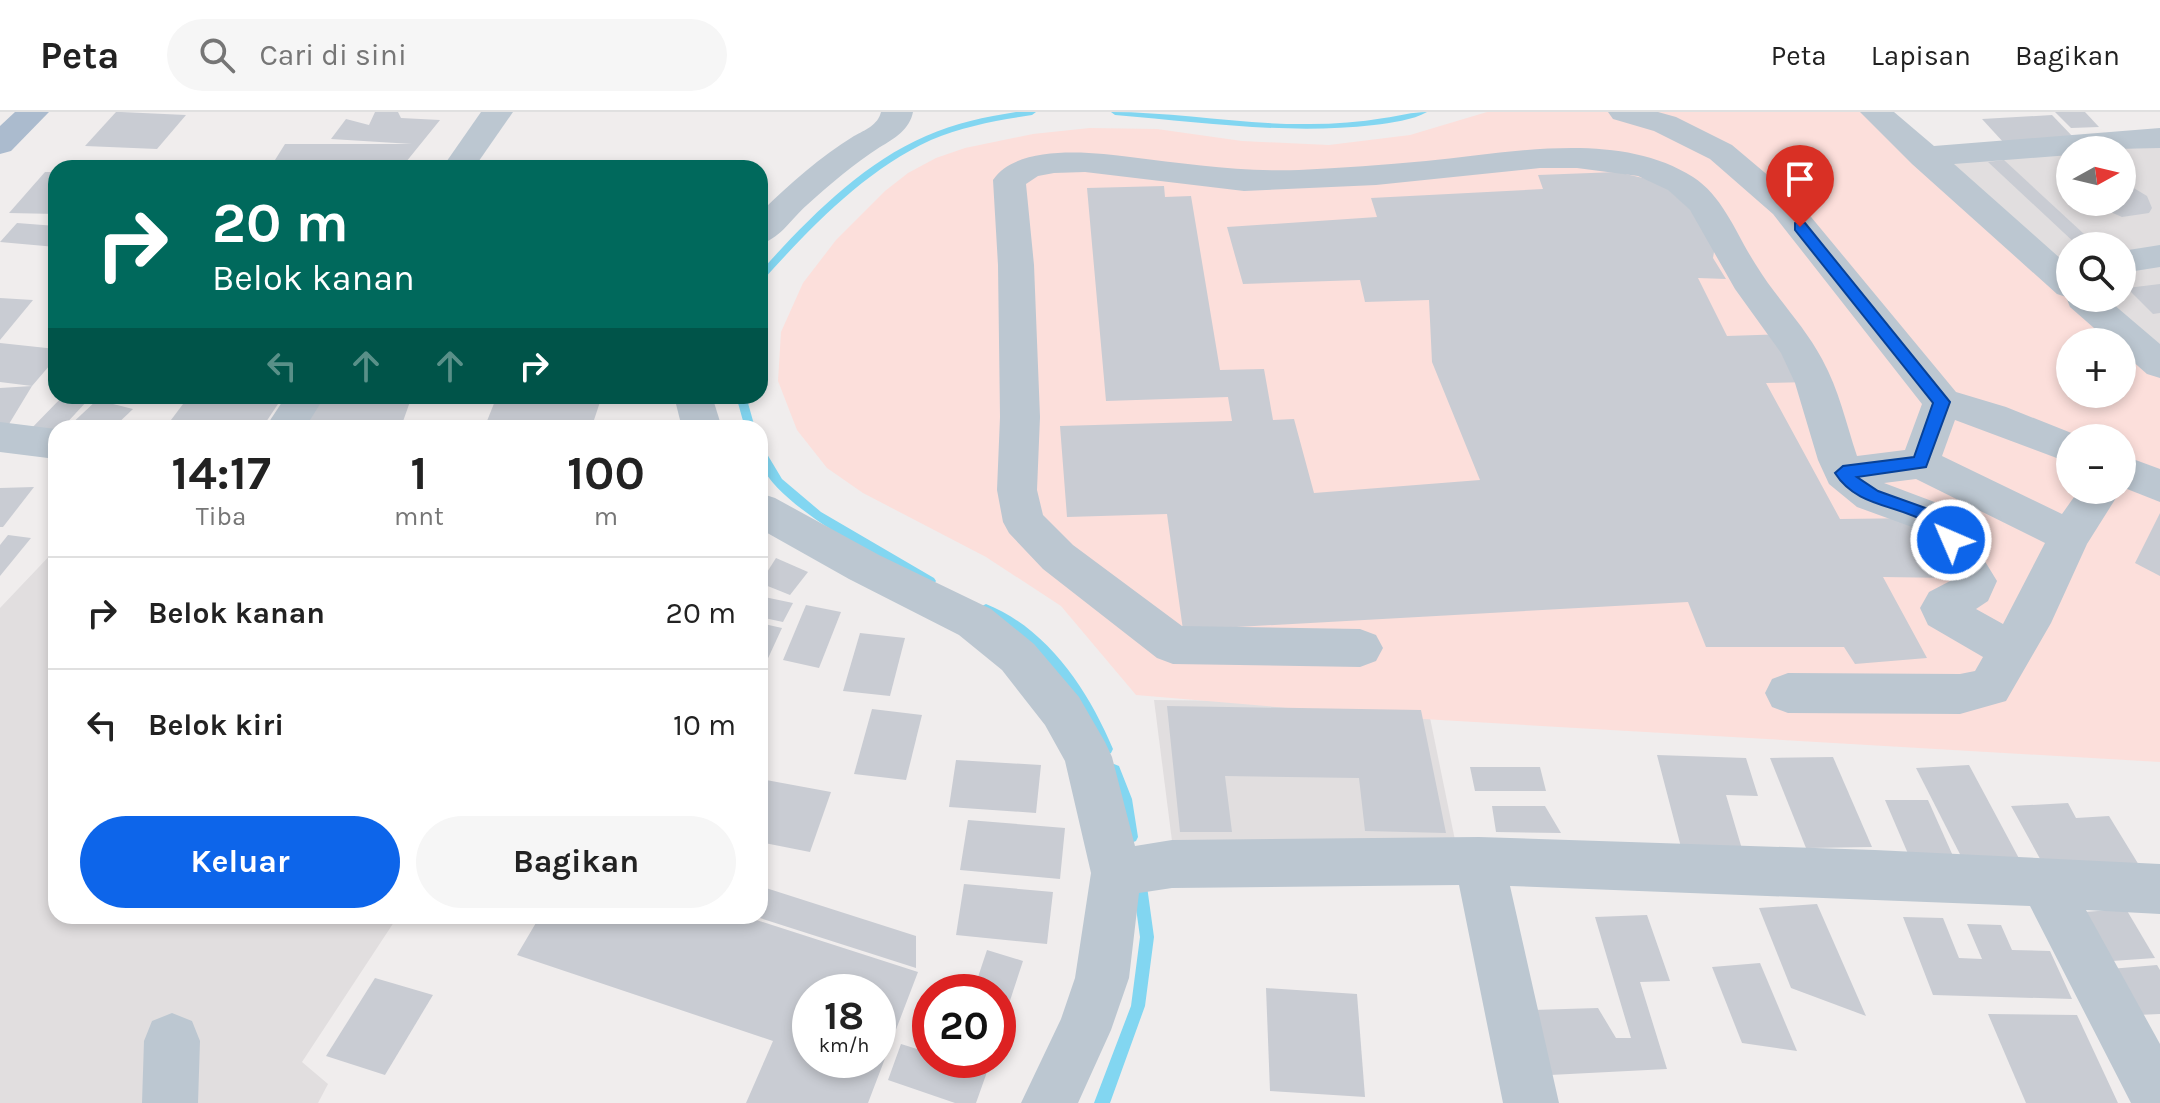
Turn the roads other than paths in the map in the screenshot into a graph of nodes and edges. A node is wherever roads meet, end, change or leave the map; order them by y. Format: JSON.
{"nodes":[{"id":1,"x":33,"y":112,"type":"edge"},
{"id":2,"x":497,"y":112,"type":"edge"},
{"id":3,"x":897,"y":112,"type":"edge"},
{"id":4,"x":1624,"y":112,"type":"edge"},
{"id":5,"x":1876,"y":112,"type":"edge"},
{"id":6,"x":2160,"y":138,"type":"edge"},
{"id":7,"x":0,"y":144,"type":"edge"},
{"id":8,"x":1923,"y":157,"type":"junction"},
{"id":9,"x":464,"y":160,"type":"edge"},
{"id":10,"x":768,"y":225,"type":"edge"},
{"id":11,"x":2160,"y":256,"type":"edge"},
{"id":12,"x":2136,"y":260,"type":"edge"},
{"id":13,"x":2056,"y":268,"type":"edge"},
{"id":14,"x":2099,"y":312,"type":"edge"},
{"id":15,"x":2160,"y":365,"type":"edge"},
{"id":16,"x":1942,"y":402,"type":"junction"},
{"id":17,"x":0,"y":437,"type":"edge"},
{"id":18,"x":2056,"y":442,"type":"edge"},
{"id":19,"x":48,"y":443,"type":"edge"},
{"id":20,"x":1920,"y":463,"type":"junction"},
{"id":21,"x":1843,"y":473,"type":"junction"},
{"id":22,"x":2136,"y":476,"type":"edge"},
{"id":23,"x":2160,"y":486,"type":"edge"},
{"id":24,"x":2091,"y":504,"type":"edge"},
{"id":25,"x":768,"y":513,"type":"edge"},
{"id":26,"x":2069,"y":536,"type":"junction"},
{"id":27,"x":1360,"y":648,"type":"dead end"},
{"id":28,"x":2010,"y":650,"type":"junction"},
{"id":29,"x":1788,"y":693,"type":"dead end"},
{"id":30,"x":1479,"y":861,"type":"junction"},
{"id":31,"x":1141,"y":869,"type":"junction"},
{"id":32,"x":2045,"y":884,"type":"junction"},
{"id":33,"x":2160,"y":889,"type":"edge"},
{"id":34,"x":172,"y":1041,"type":"dead end"},
{"id":35,"x":2160,"y":1101,"type":"edge"},
{"id":36,"x":170,"y":1103,"type":"edge"},
{"id":37,"x":1049,"y":1103,"type":"edge"},
{"id":38,"x":1531,"y":1103,"type":"edge"}],
"edges":[{"from":1,"to":7,"type":"main road"},
{"from":2,"to":9,"type":"street"},
{"from":3,"to":10,"type":"street"},
{"from":4,"to":16,"type":"street"},
{"from":5,"to":8,"type":"street"},
{"from":6,"to":8,"type":"street"},
{"from":8,"to":13,"type":"street"},
{"from":11,"to":12,"type":"street"},
{"from":14,"to":15,"type":"street"},
{"from":16,"to":18,"type":"street"},
{"from":16,"to":20,"type":"street"},
{"from":17,"to":19,"type":"street"},
{"from":20,"to":21,"type":"street"},
{"from":20,"to":26,"type":"street"},
{"from":21,"to":27,"type":"street"},
{"from":21,"to":28,"type":"street"},
{"from":22,"to":23,"type":"street"},
{"from":24,"to":26,"type":"street"},
{"from":25,"to":31,"type":"street"},
{"from":26,"to":28,"type":"street"},
{"from":28,"to":29,"type":"street"},
{"from":30,"to":31,"type":"street"},
{"from":30,"to":32,"type":"street"},
{"from":30,"to":38,"type":"street"},
{"from":31,"to":37,"type":"street"},
{"from":32,"to":33,"type":"street"},
{"from":32,"to":35,"type":"street"},
{"from":34,"to":36,"type":"street"}]}
